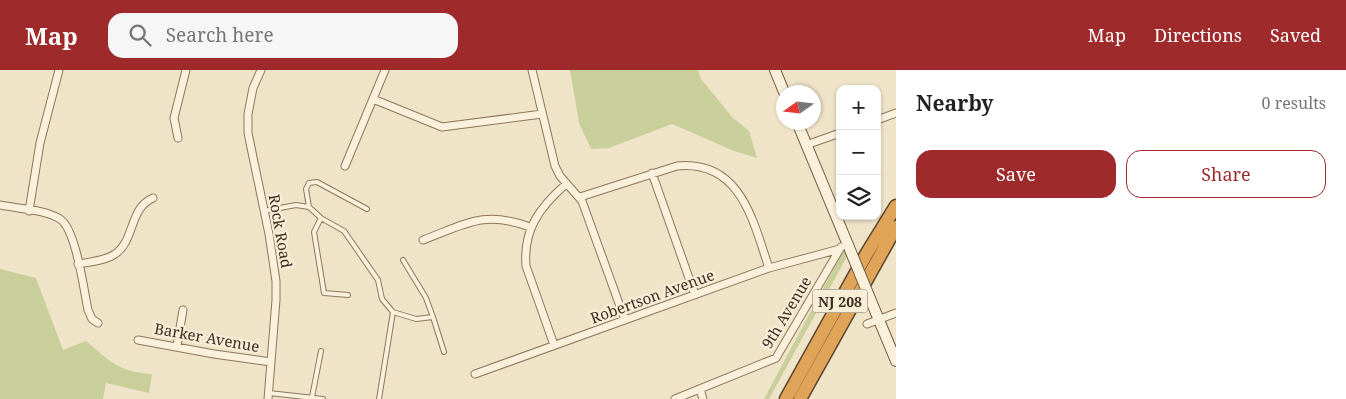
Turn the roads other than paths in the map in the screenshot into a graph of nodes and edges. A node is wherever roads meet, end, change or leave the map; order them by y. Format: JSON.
{"nodes":[{"id":1,"x":58,"y":70,"type":"edge"},
{"id":2,"x":186,"y":70,"type":"edge"},
{"id":3,"x":261,"y":70,"type":"edge"},
{"id":4,"x":385,"y":70,"type":"edge"},
{"id":5,"x":532,"y":70,"type":"edge"},
{"id":6,"x":775,"y":70,"type":"edge"},
{"id":7,"x":781,"y":85,"type":"edge"},
{"id":8,"x":373,"y":99,"type":"junction"},
{"id":9,"x":896,"y":113,"type":"edge"},
{"id":10,"x":542,"y":114,"type":"junction"},
{"id":11,"x":881,"y":119,"type":"edge"},
{"id":12,"x":800,"y":130,"type":"edge"},
{"id":13,"x":836,"y":134,"type":"edge"},
{"id":14,"x":178,"y":138,"type":"dead end"},
{"id":15,"x":806,"y":145,"type":"junction"},
{"id":16,"x":345,"y":166,"type":"dead end"},
{"id":17,"x":652,"y":173,"type":"junction"},
{"id":18,"x":566,"y":184,"type":"junction"},
{"id":19,"x":580,"y":197,"type":"junction"},
{"id":20,"x":153,"y":198,"type":"dead end"},
{"id":21,"x":0,"y":205,"type":"edge"},
{"id":22,"x":896,"y":206,"type":"edge"},
{"id":23,"x":309,"y":208,"type":"junction"},
{"id":24,"x":367,"y":209,"type":"dead end"},
{"id":25,"x":29,"y":211,"type":"junction"},
{"id":26,"x":264,"y":212,"type":"junction"},
{"id":27,"x":321,"y":218,"type":"junction"},
{"id":28,"x":530,"y":227,"type":"junction"},
{"id":29,"x":896,"y":227,"type":"edge"},
{"id":30,"x":423,"y":240,"type":"dead end"},
{"id":31,"x":843,"y":244,"type":"junction"},
{"id":32,"x":403,"y":260,"type":"dead end"},
{"id":33,"x":78,"y":264,"type":"junction"},
{"id":34,"x":769,"y":268,"type":"junction"},
{"id":35,"x":348,"y":295,"type":"dead end"},
{"id":36,"x":695,"y":295,"type":"junction"},
{"id":37,"x":183,"y":310,"type":"dead end"},
{"id":38,"x":393,"y":312,"type":"junction"},
{"id":39,"x":896,"y":313,"type":"edge"},
{"id":40,"x":433,"y":317,"type":"junction"},
{"id":41,"x":625,"y":320,"type":"junction"},
{"id":42,"x":879,"y":320,"type":"junction"},
{"id":43,"x":98,"y":323,"type":"dead end"},
{"id":44,"x":867,"y":324,"type":"dead end"},
{"id":45,"x":138,"y":340,"type":"dead end"},
{"id":46,"x":554,"y":345,"type":"junction"},
{"id":47,"x":177,"y":346,"type":"junction"},
{"id":48,"x":321,"y":351,"type":"dead end"},
{"id":49,"x":444,"y":352,"type":"dead end"},
{"id":50,"x":896,"y":361,"type":"edge"},
{"id":51,"x":271,"y":362,"type":"junction"},
{"id":52,"x":475,"y":374,"type":"dead end"},
{"id":53,"x":700,"y":390,"type":"junction"},
{"id":54,"x":268,"y":396,"type":"edge"},
{"id":55,"x":312,"y":398,"type":"junction"},
{"id":56,"x":323,"y":399,"type":"edge"},
{"id":57,"x":379,"y":399,"type":"edge"},
{"id":58,"x":675,"y":399,"type":"edge"},
{"id":59,"x":704,"y":399,"type":"edge"},
{"id":60,"x":786,"y":399,"type":"edge"},
{"id":61,"x":800,"y":399,"type":"edge"}],
"edges":[{"from":1,"to":25,"type":"street"},
{"from":2,"to":14,"type":"street"},
{"from":3,"to":26,"type":"street","name":"Rock Road"},
{"from":4,"to":8,"type":"street"},
{"from":5,"to":10,"type":"street"},
{"from":6,"to":7,"type":"street"},
{"from":8,"to":10,"type":"street"},
{"from":8,"to":16,"type":"street"},
{"from":9,"to":11,"type":"street"},
{"from":10,"to":18,"type":"street"},
{"from":12,"to":15,"type":"street"},
{"from":13,"to":15,"type":"street"},
{"from":15,"to":31,"type":"street"},
{"from":17,"to":19,"type":"street"},
{"from":17,"to":34,"type":"street"},
{"from":17,"to":36,"type":"street"},
{"from":18,"to":19,"type":"street"},
{"from":18,"to":28,"type":"street"},
{"from":19,"to":41,"type":"street"},
{"from":20,"to":33,"type":"street"},
{"from":21,"to":25,"type":"street"},
{"from":22,"to":60,"type":"highway","number":"NJ 208"},
{"from":23,"to":24,"type":"lane"},
{"from":23,"to":26,"type":"lane"},
{"from":23,"to":27,"type":"lane"},
{"from":25,"to":33,"type":"street"},
{"from":26,"to":51,"type":"street","name":"Rock Road"},
{"from":27,"to":35,"type":"lane"},
{"from":27,"to":38,"type":"lane"},
{"from":28,"to":30,"type":"street"},
{"from":28,"to":46,"type":"street"},
{"from":29,"to":61,"type":"highway","number":"NJ 208"},
{"from":31,"to":34,"type":"street","name":"Robertson Avenue"},
{"from":31,"to":42,"type":"street","bridge":true},
{"from":31,"to":53,"type":"street","name":"9th Avenue"},
{"from":32,"to":40,"type":"lane"},
{"from":33,"to":43,"type":"street"},
{"from":34,"to":36,"type":"street","name":"Robertson Avenue"},
{"from":36,"to":41,"type":"street","name":"Robertson Avenue"},
{"from":37,"to":47,"type":"street"},
{"from":38,"to":40,"type":"lane"},
{"from":38,"to":57,"type":"lane"},
{"from":39,"to":42,"type":"street"},
{"from":40,"to":49,"type":"lane"},
{"from":41,"to":46,"type":"street","name":"Robertson Avenue"},
{"from":42,"to":44,"type":"street"},
{"from":42,"to":50,"type":"street"},
{"from":45,"to":47,"type":"street","name":"Barker Avenue"},
{"from":46,"to":52,"type":"street","name":"Robertson Avenue"},
{"from":47,"to":51,"type":"street","name":"Barker Avenue"},
{"from":48,"to":55,"type":"lane"},
{"from":51,"to":54,"type":"street","name":"Rock Road"},
{"from":53,"to":58,"type":"street","name":"9th Avenue"},
{"from":53,"to":59,"type":"street"},
{"from":54,"to":55,"type":"lane"},
{"from":55,"to":56,"type":"lane"}]}
